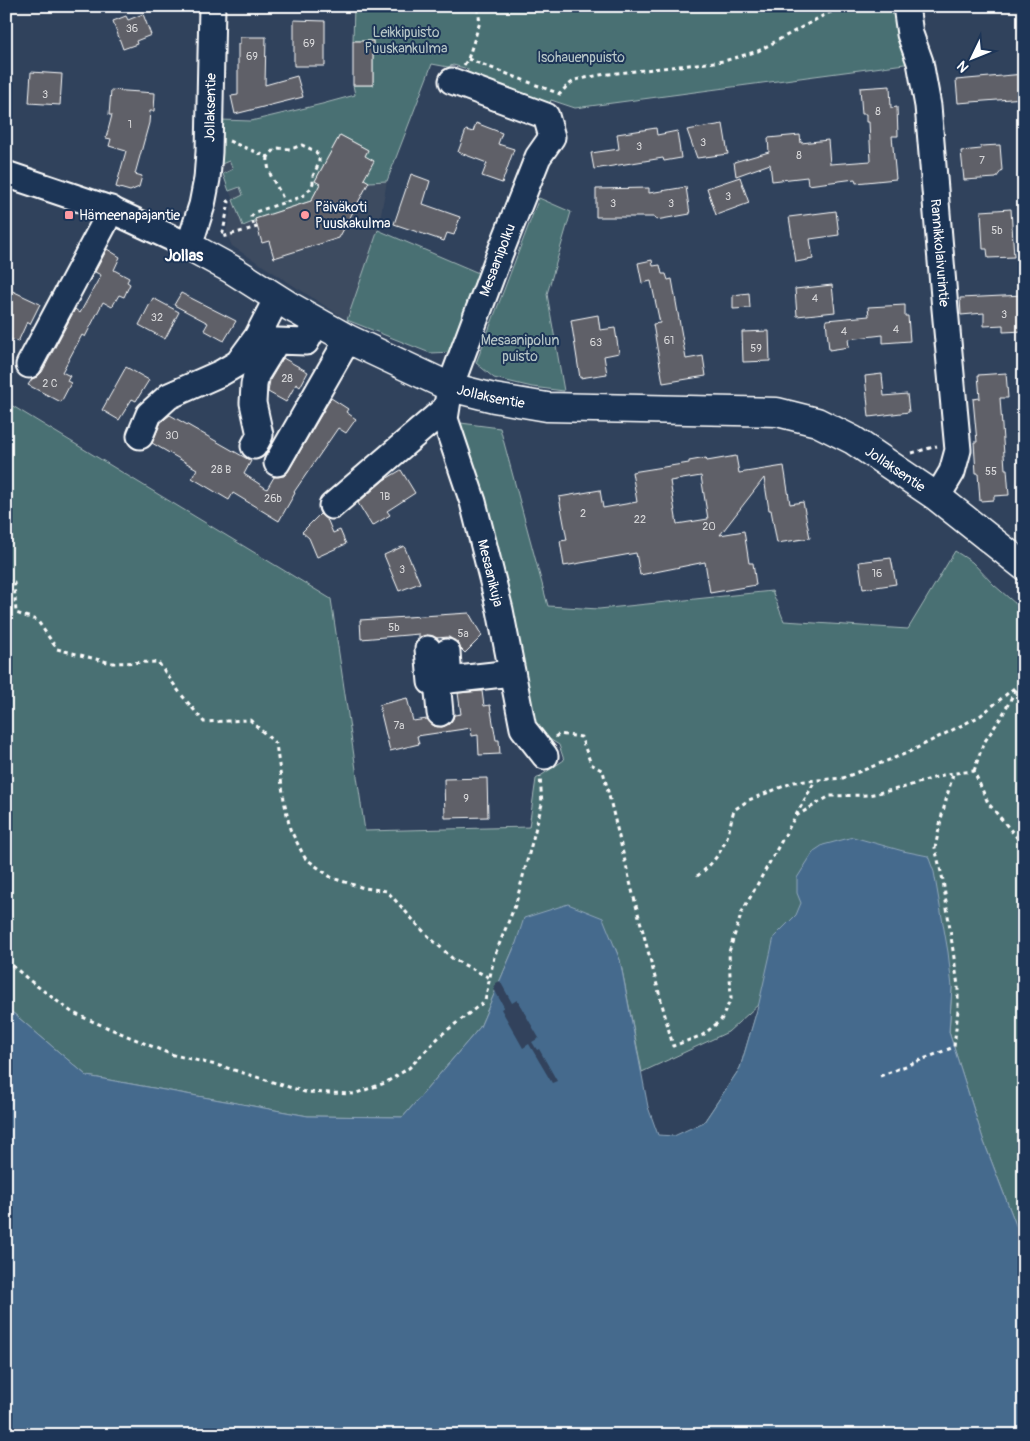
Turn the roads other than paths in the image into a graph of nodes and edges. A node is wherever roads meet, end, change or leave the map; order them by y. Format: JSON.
{"nodes":[{"id":1,"x":212,"y":6,"type":"edge"},
{"id":2,"x":906,"y":6,"type":"edge"},
{"id":3,"x":452,"y":82,"type":"dead end"},
{"id":4,"x":6,"y":174,"type":"edge"},
{"id":5,"x":111,"y":209,"type":"junction"},
{"id":6,"x":188,"y":246,"type":"junction"},
{"id":7,"x":277,"y":298,"type":"junction"},
{"id":8,"x":317,"y":322,"type":"junction"},
{"id":9,"x":348,"y":340,"type":"junction"},
{"id":10,"x":29,"y":365,"type":"dead end"},
{"id":11,"x":448,"y":397,"type":"junction"},
{"id":12,"x":140,"y":436,"type":"dead end"},
{"id":13,"x":254,"y":446,"type":"dead end"},
{"id":14,"x":277,"y":463,"type":"dead end"},
{"id":15,"x":937,"y":497,"type":"junction"},
{"id":16,"x":332,"y":506,"type":"dead end"},
{"id":17,"x":1024,"y":566,"type":"edge"},
{"id":18,"x":437,"y":651,"type":"dead end"},
{"id":19,"x":512,"y":673,"type":"junction"},
{"id":20,"x":443,"y":681,"type":"junction"},
{"id":21,"x":440,"y":713,"type":"dead end"},
{"id":22,"x":545,"y":756,"type":"road end"}],
"edges":[{"from":1,"to":6,"type":"street","name":"Jollaksentie"},
{"from":2,"to":15,"type":"street","name":"Rannikkolaivurintie"},
{"from":3,"to":11,"type":"street","name":"Mesaanipolku"},
{"from":4,"to":5,"type":"street"},
{"from":5,"to":6,"type":"street"},
{"from":5,"to":10,"type":"street"},
{"from":6,"to":7,"type":"main road","name":"Jollaksentie"},
{"from":7,"to":8,"type":"main road","name":"Jollaksentie"},
{"from":7,"to":12,"type":"street"},
{"from":8,"to":9,"type":"main road","name":"Jollaksentie"},
{"from":8,"to":13,"type":"street"},
{"from":9,"to":11,"type":"main road","name":"Jollaksentie"},
{"from":9,"to":14,"type":"street"},
{"from":11,"to":15,"type":"main road","name":"Jollaksentie"},
{"from":11,"to":16,"type":"street"},
{"from":11,"to":19,"type":"street","name":"Mesaanikuja"},
{"from":15,"to":17,"type":"main road","name":"Jollaksentie"},
{"from":18,"to":20,"type":"street"},
{"from":19,"to":20,"type":"street"},
{"from":19,"to":22,"type":"street","name":"Mesaanikuja"},
{"from":20,"to":21,"type":"street"}]}
